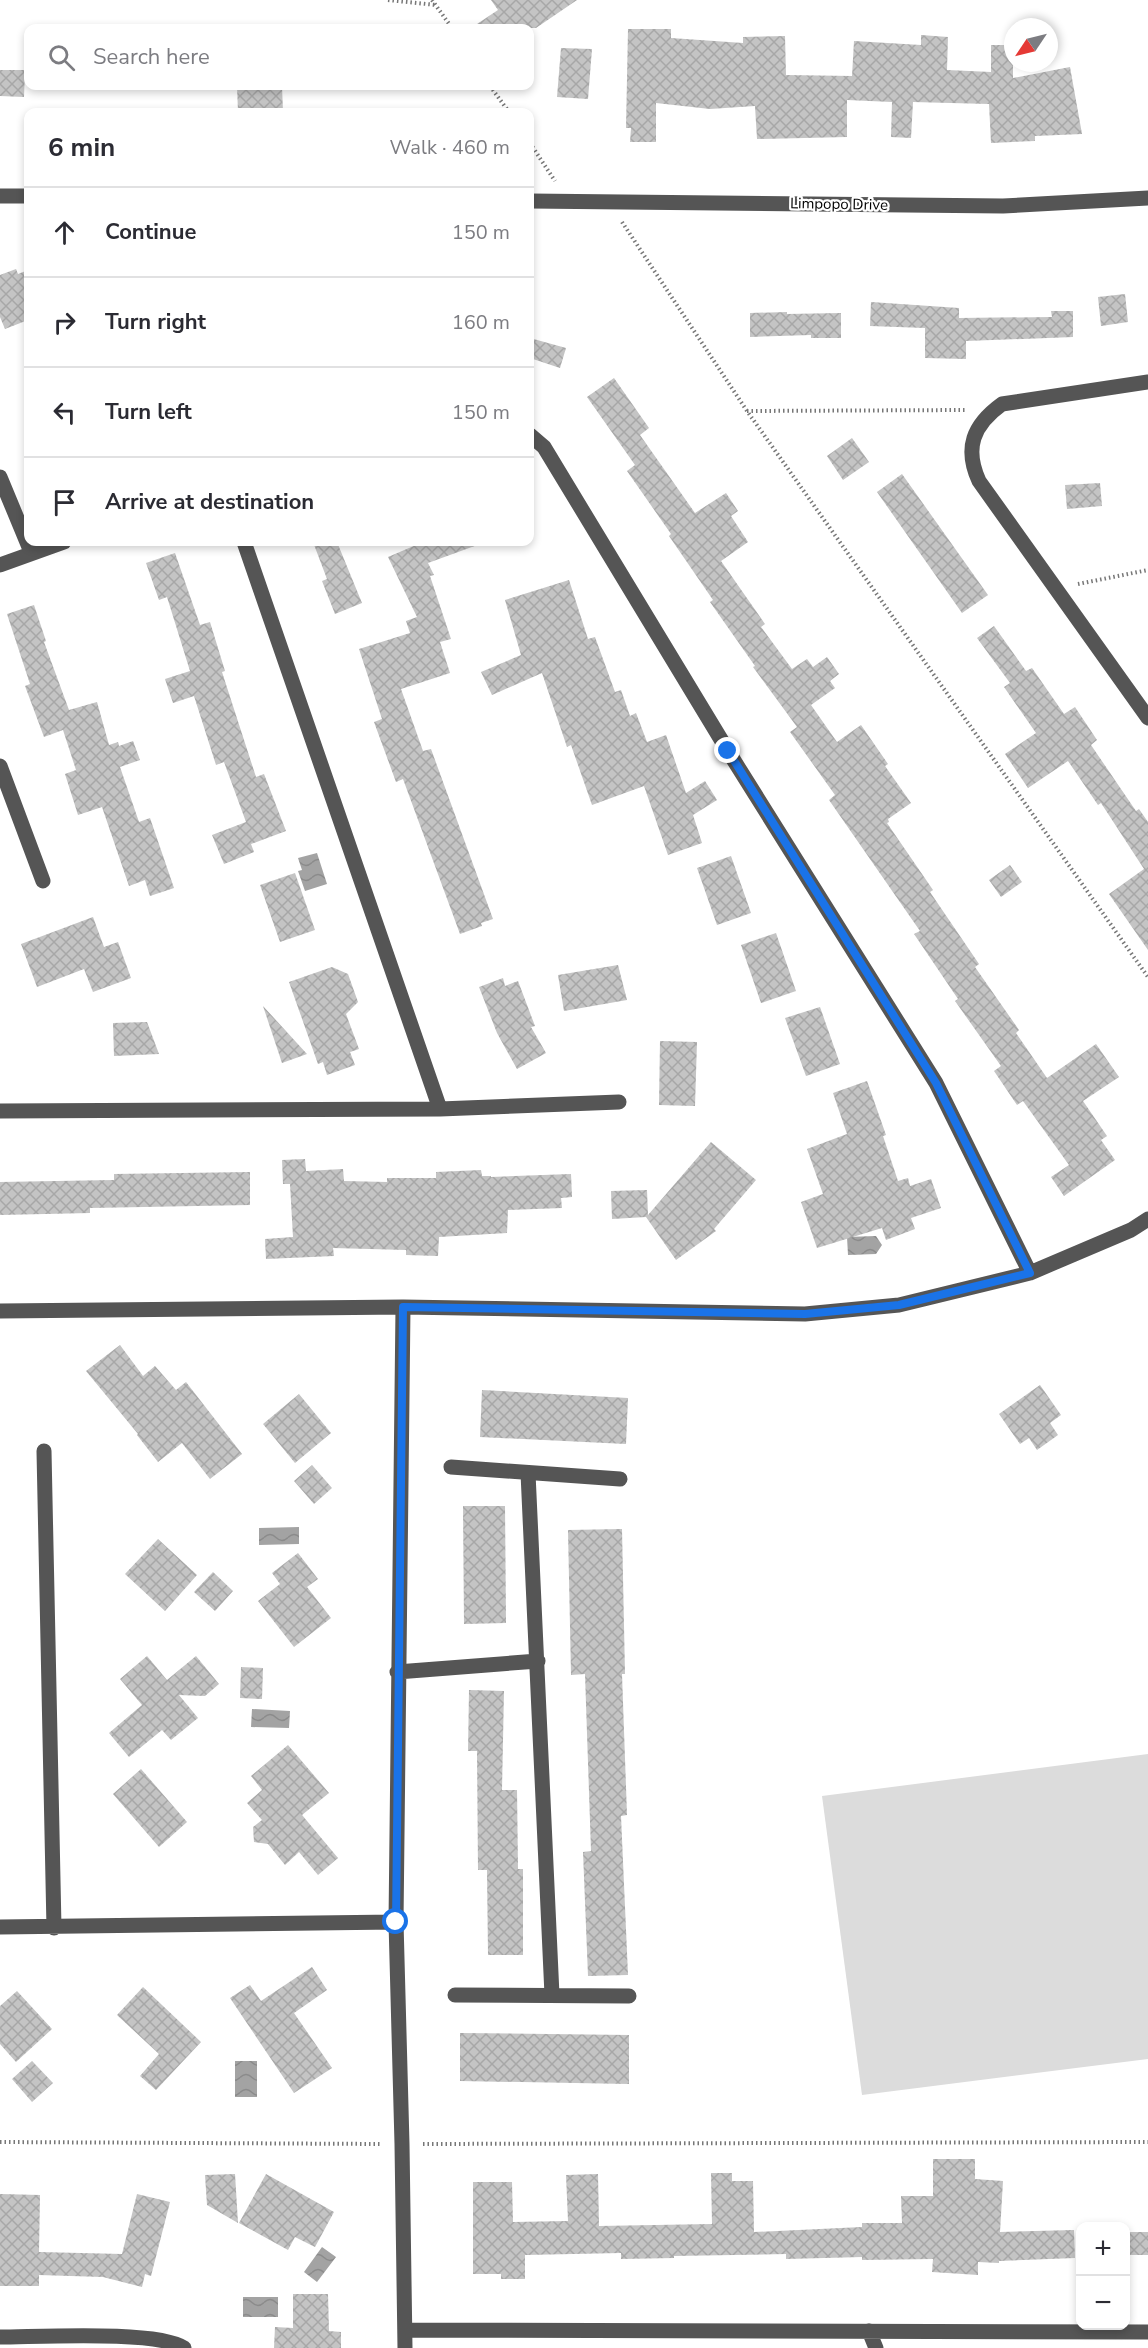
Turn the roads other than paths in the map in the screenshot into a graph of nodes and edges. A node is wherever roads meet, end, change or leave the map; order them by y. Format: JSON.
{"nodes":[{"id":1,"x":0,"y":196,"type":"edge"},
{"id":2,"x":24,"y":196,"type":"edge"},
{"id":3,"x":1148,"y":198,"type":"edge"},
{"id":4,"x":534,"y":201,"type":"edge"},
{"id":5,"x":1148,"y":382,"type":"edge"},
{"id":6,"x":534,"y":438,"type":"edge"},
{"id":7,"x":0,"y":477,"type":"edge"},
{"id":8,"x":24,"y":535,"type":"edge"},
{"id":9,"x":29,"y":546,"type":"edge"},
{"id":10,"x":51,"y":546,"type":"edge"},
{"id":11,"x":245,"y":546,"type":"edge"},
{"id":12,"x":31,"y":552,"type":"junction"},
{"id":13,"x":0,"y":565,"type":"edge"},
{"id":14,"x":1148,"y":718,"type":"edge"},
{"id":15,"x":0,"y":766,"type":"edge"},
{"id":16,"x":44,"y":880,"type":"dead end"},
{"id":17,"x":619,"y":1102,"type":"dead end"},
{"id":18,"x":440,"y":1109,"type":"junction"},
{"id":19,"x":0,"y":1111,"type":"edge"},
{"id":20,"x":1148,"y":1220,"type":"edge"},
{"id":21,"x":1030,"y":1273,"type":"junction"},
{"id":22,"x":403,"y":1307,"type":"junction"},
{"id":23,"x":0,"y":1311,"type":"edge"},
{"id":24,"x":44,"y":1451,"type":"dead end"},
{"id":25,"x":452,"y":1467,"type":"dead end"},
{"id":26,"x":528,"y":1473,"type":"junction"},
{"id":27,"x":620,"y":1479,"type":"dead end"},
{"id":28,"x":538,"y":1661,"type":"junction"},
{"id":29,"x":397,"y":1672,"type":"junction"},
{"id":30,"x":396,"y":1922,"type":"junction"},
{"id":31,"x":0,"y":1927,"type":"edge"},
{"id":32,"x":54,"y":1928,"type":"junction"},
{"id":33,"x":455,"y":1995,"type":"dead end"},
{"id":34,"x":552,"y":1995,"type":"junction"},
{"id":35,"x":629,"y":1996,"type":"dead end"},
{"id":36,"x":406,"y":2330,"type":"junction"},
{"id":37,"x":869,"y":2331,"type":"junction"},
{"id":38,"x":612,"y":2332,"type":"junction"},
{"id":39,"x":1148,"y":2332,"type":"edge"},
{"id":40,"x":0,"y":2337,"type":"edge"},
{"id":41,"x":184,"y":2348,"type":"edge"},
{"id":42,"x":405,"y":2348,"type":"edge"},
{"id":43,"x":612,"y":2348,"type":"edge"},
{"id":44,"x":876,"y":2348,"type":"edge"}],
"edges":[{"from":1,"to":2,"type":"street"},
{"from":3,"to":4,"type":"street","name":"Limpopo Drive"},
{"from":5,"to":14,"type":"street"},
{"from":6,"to":21,"type":"street"},
{"from":7,"to":8,"type":"street"},
{"from":9,"to":12,"type":"street"},
{"from":10,"to":12,"type":"street"},
{"from":11,"to":18,"type":"street"},
{"from":12,"to":13,"type":"street"},
{"from":15,"to":16,"type":"street"},
{"from":17,"to":18,"type":"street"},
{"from":18,"to":19,"type":"street"},
{"from":20,"to":21,"type":"street"},
{"from":21,"to":22,"type":"street"},
{"from":22,"to":23,"type":"street"},
{"from":22,"to":29,"type":"street"},
{"from":24,"to":32,"type":"street"},
{"from":25,"to":26,"type":"street"},
{"from":26,"to":27,"type":"street"},
{"from":26,"to":28,"type":"street"},
{"from":28,"to":29,"type":"street"},
{"from":28,"to":34,"type":"street"},
{"from":29,"to":30,"type":"street"},
{"from":30,"to":32,"type":"street"},
{"from":30,"to":36,"type":"street"},
{"from":31,"to":32,"type":"street"},
{"from":33,"to":34,"type":"street"},
{"from":34,"to":35,"type":"street"},
{"from":36,"to":38,"type":"street"},
{"from":36,"to":42,"type":"street"},
{"from":37,"to":38,"type":"street"},
{"from":37,"to":39,"type":"street"},
{"from":37,"to":44,"type":"street"},
{"from":38,"to":43,"type":"street"},
{"from":40,"to":41,"type":"street"}]}
